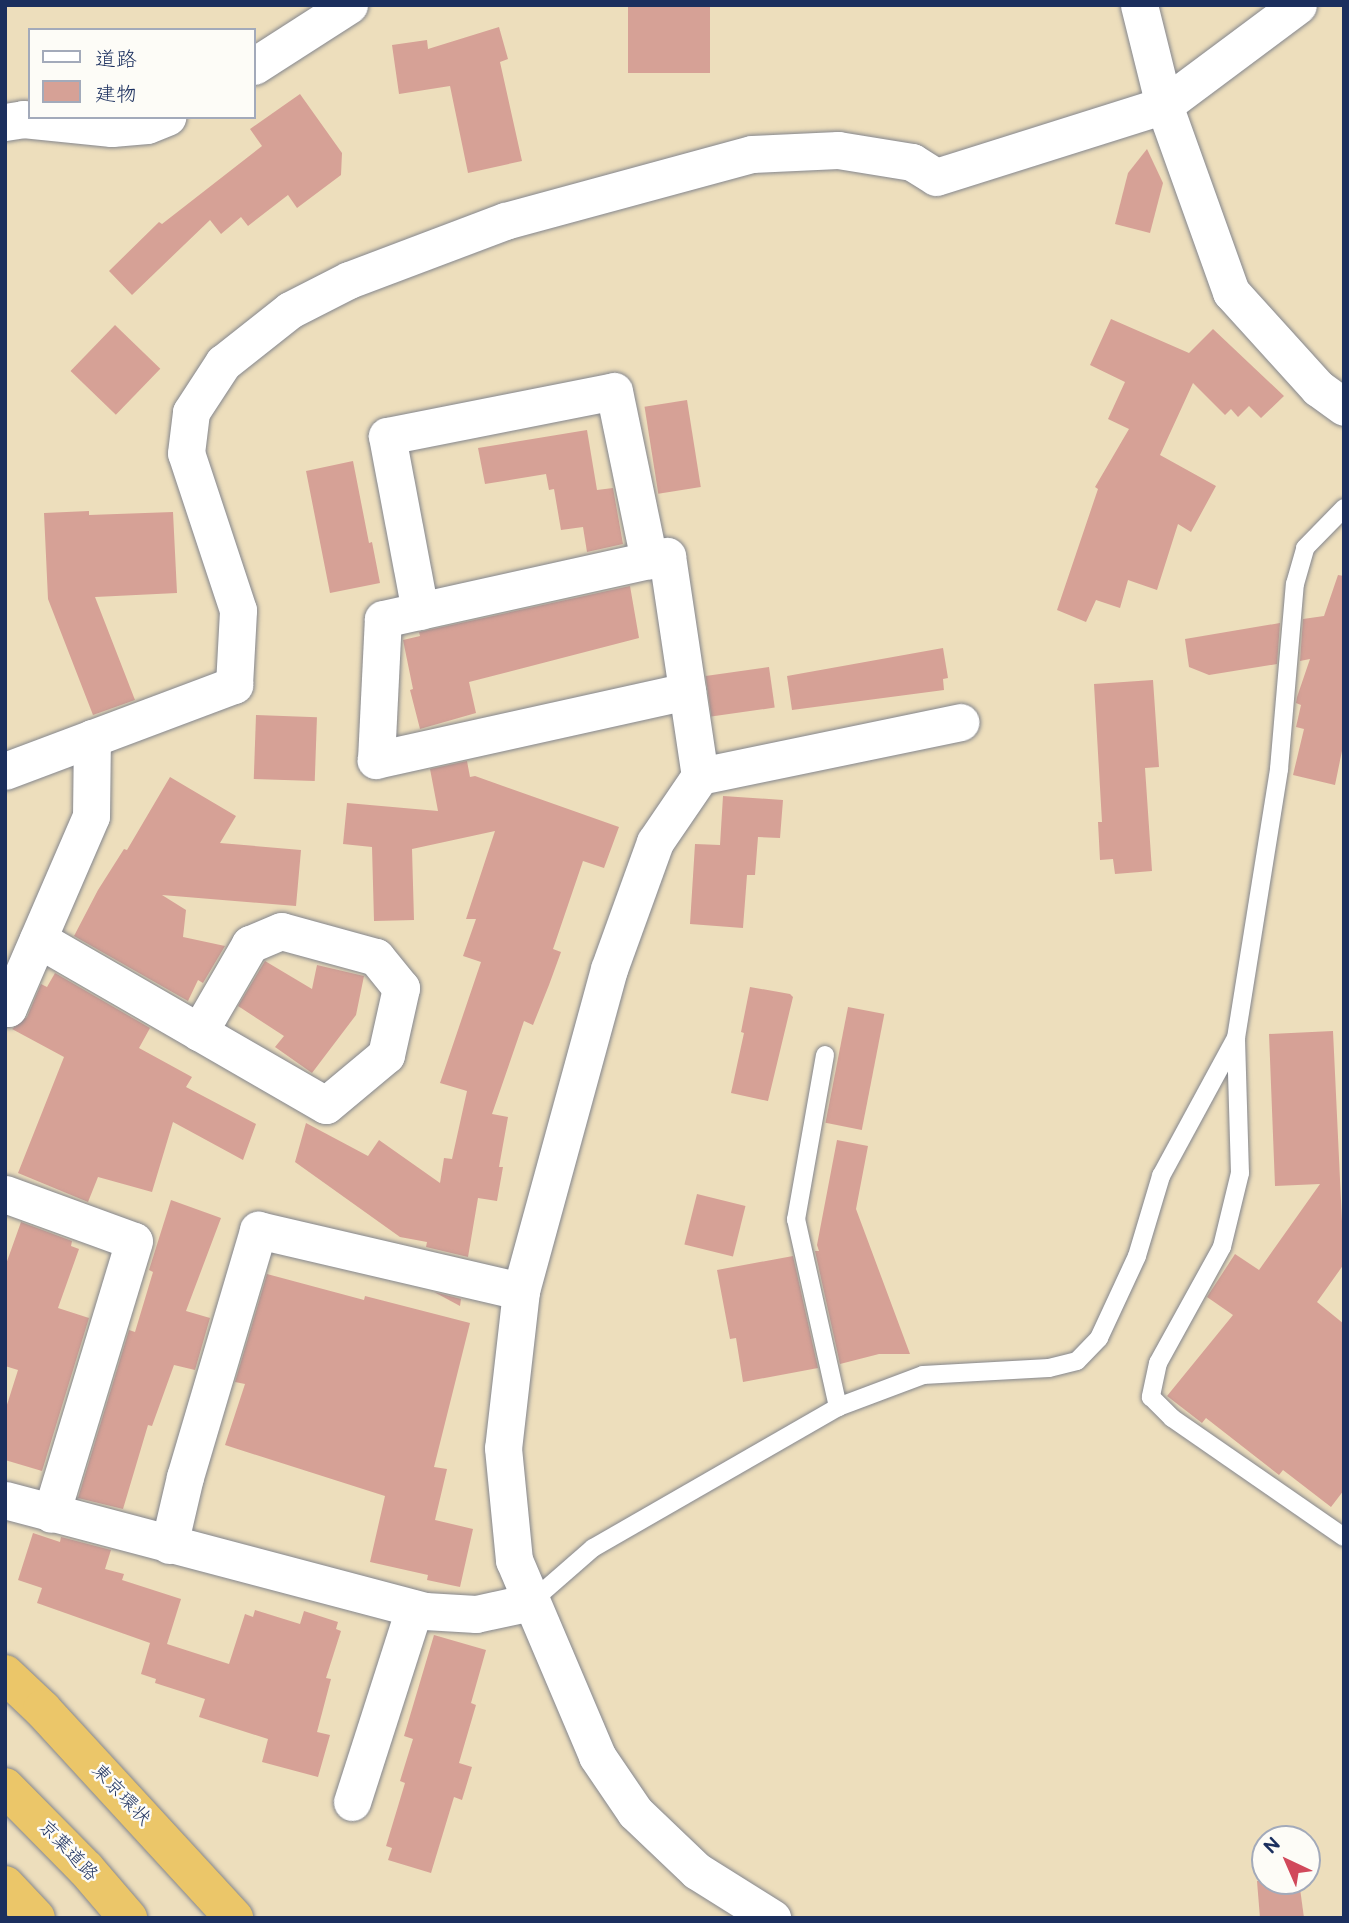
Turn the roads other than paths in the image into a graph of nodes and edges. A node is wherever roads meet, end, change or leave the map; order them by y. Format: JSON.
{"nodes":[{"id":1,"x":349,"y":5,"type":"edge"},
{"id":2,"x":1139,"y":5,"type":"edge"},
{"id":3,"x":1298,"y":5,"type":"edge"},
{"id":4,"x":256,"y":65,"type":"edge"},
{"id":5,"x":1164,"y":105,"type":"junction"},
{"id":6,"x":162,"y":119,"type":"edge"},
{"id":7,"x":5,"y":122,"type":"edge"},
{"id":8,"x":1344,"y":407,"type":"edge"},
{"id":9,"x":1344,"y":508,"type":"edge"},
{"id":10,"x":649,"y":560,"type":"junction"},
{"id":11,"x":420,"y":611,"type":"junction"},
{"id":12,"x":687,"y":691,"type":"junction"},
{"id":13,"x":960,"y":722,"type":"dead end"},
{"id":14,"x":92,"y":738,"type":"junction"},
{"id":15,"x":5,"y":771,"type":"edge"},
{"id":16,"x":700,"y":776,"type":"junction"},
{"id":17,"x":38,"y":939,"type":"junction"},
{"id":18,"x":5,"y":1007,"type":"edge"},
{"id":19,"x":199,"y":1031,"type":"junction"},
{"id":20,"x":1236,"y":1038,"type":"junction"},
{"id":21,"x":825,"y":1055,"type":"dead end"},
{"id":22,"x":5,"y":1194,"type":"edge"},
{"id":23,"x":521,"y":1291,"type":"junction"},
{"id":24,"x":838,"y":1407,"type":"junction"},
{"id":25,"x":5,"y":1500,"type":"edge"},
{"id":26,"x":51,"y":1514,"type":"junction"},
{"id":27,"x":1344,"y":1537,"type":"edge"},
{"id":28,"x":169,"y":1545,"type":"junction"},
{"id":29,"x":531,"y":1602,"type":"junction"},
{"id":30,"x":414,"y":1609,"type":"junction"},
{"id":31,"x":5,"y":1674,"type":"edge"},
{"id":32,"x":5,"y":1787,"type":"edge"},
{"id":33,"x":352,"y":1802,"type":"dead end"},
{"id":34,"x":5,"y":1885,"type":"edge"},
{"id":35,"x":36,"y":1918,"type":"edge"},
{"id":36,"x":128,"y":1918,"type":"edge"},
{"id":37,"x":234,"y":1918,"type":"edge"},
{"id":38,"x":772,"y":1918,"type":"edge"}],
"edges":[{"from":1,"to":4,"type":"street"},
{"from":2,"to":5,"type":"street"},
{"from":3,"to":5,"type":"street"},
{"from":5,"to":8,"type":"street"},
{"from":5,"to":14,"type":"street"},
{"from":6,"to":7,"type":"street"},
{"from":9,"to":20,"type":"lane"},
{"from":10,"to":11,"type":"street"},
{"from":10,"to":11,"type":"street"},
{"from":10,"to":12,"type":"street"},
{"from":11,"to":12,"type":"street"},
{"from":12,"to":16,"type":"street"},
{"from":13,"to":16,"type":"street"},
{"from":14,"to":15,"type":"street"},
{"from":14,"to":17,"type":"street"},
{"from":16,"to":23,"type":"street"},
{"from":17,"to":18,"type":"street"},
{"from":17,"to":19,"type":"street"},
{"from":19,"to":19,"type":"street"},
{"from":20,"to":24,"type":"lane"},
{"from":20,"to":27,"type":"lane"},
{"from":21,"to":24,"type":"lane"},
{"from":22,"to":26,"type":"street"},
{"from":23,"to":28,"type":"street"},
{"from":23,"to":29,"type":"street"},
{"from":24,"to":29,"type":"lane"},
{"from":25,"to":26,"type":"street"},
{"from":26,"to":28,"type":"street"},
{"from":28,"to":30,"type":"street"},
{"from":29,"to":30,"type":"street"},
{"from":29,"to":38,"type":"street"},
{"from":30,"to":33,"type":"street"},
{"from":31,"to":37,"type":"highway","name":"東京環状"},
{"from":32,"to":36,"type":"highway","name":"京葉道路"},
{"from":34,"to":35,"type":"highway"}]}
